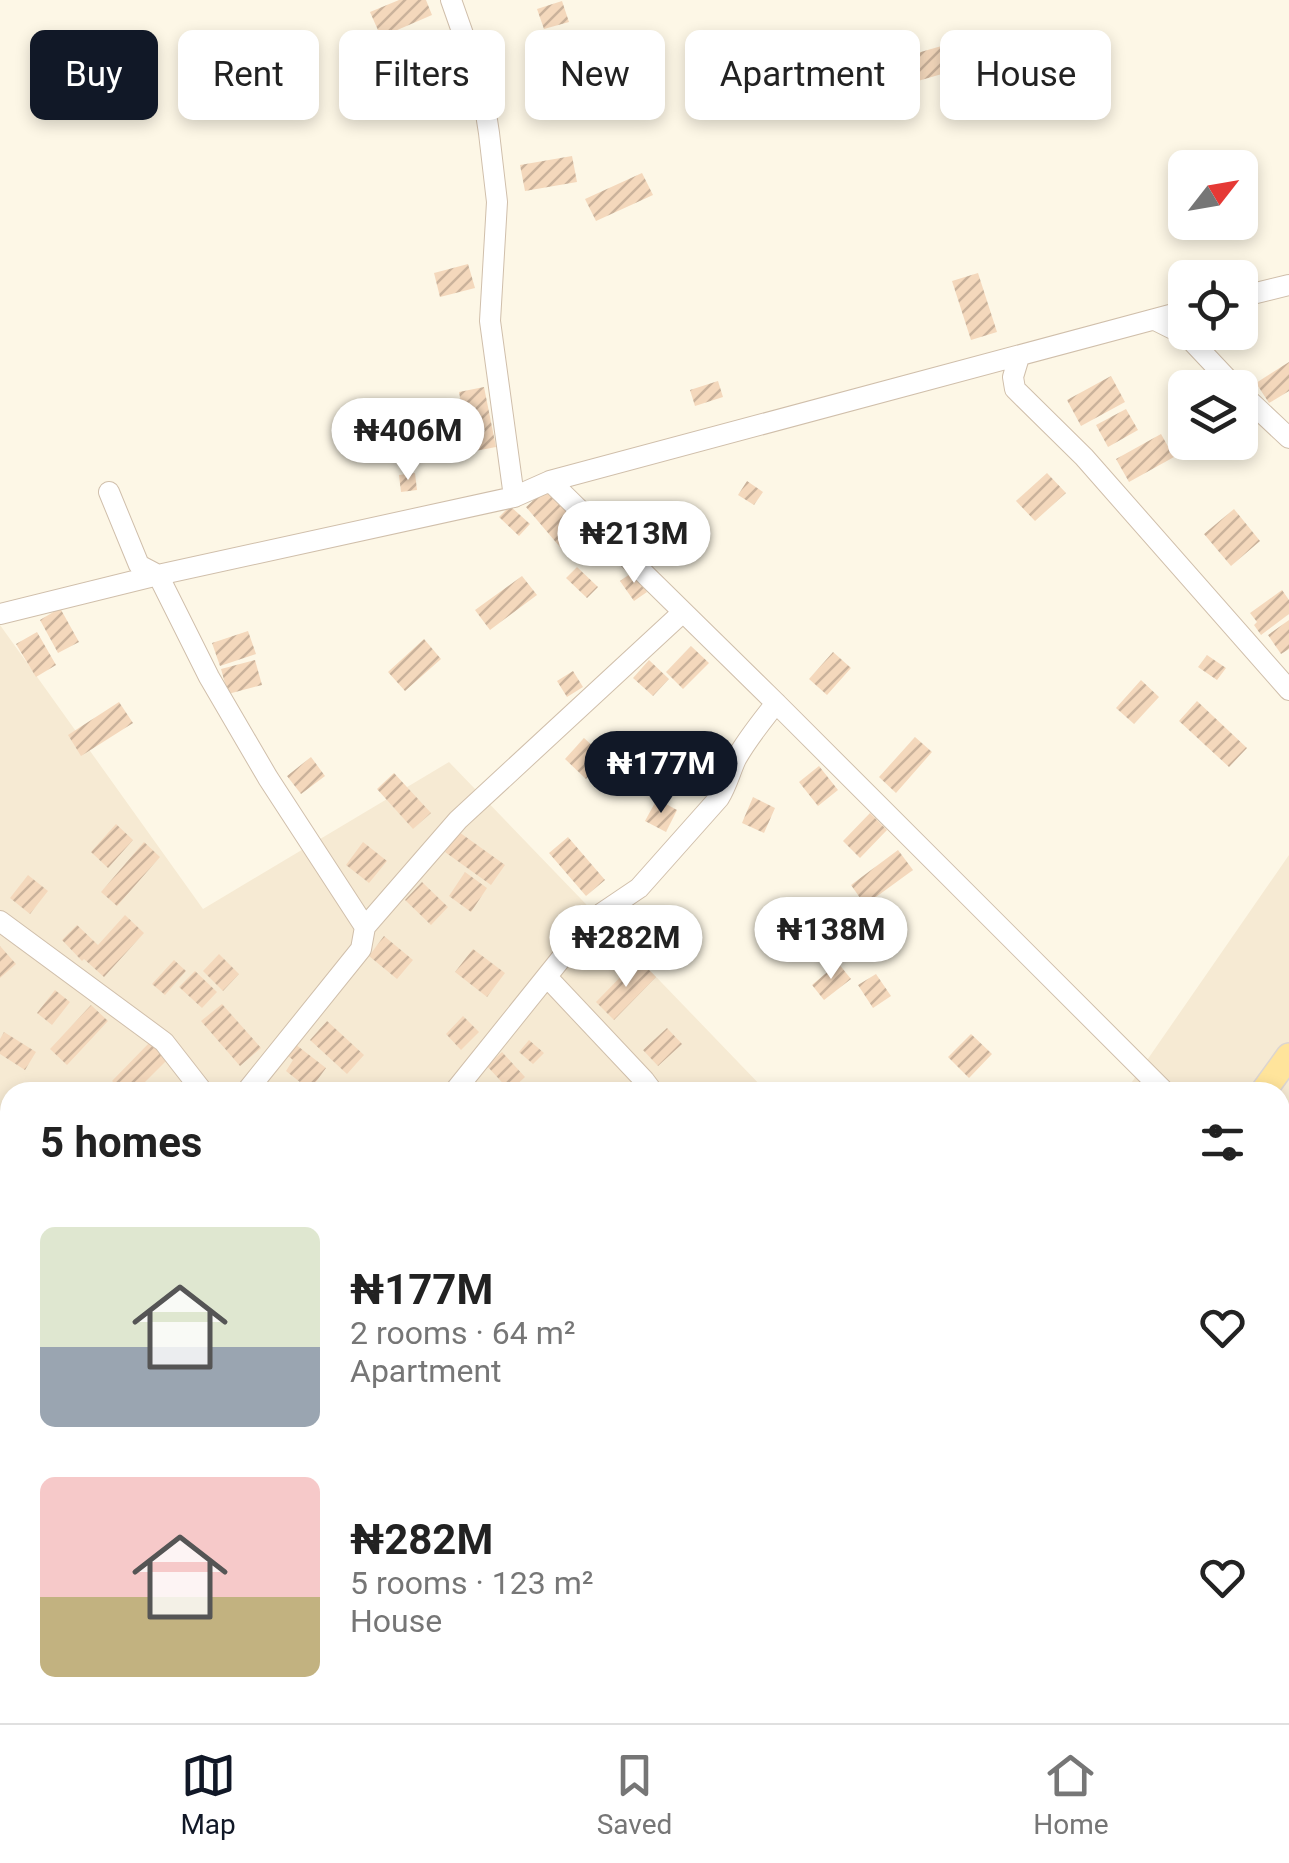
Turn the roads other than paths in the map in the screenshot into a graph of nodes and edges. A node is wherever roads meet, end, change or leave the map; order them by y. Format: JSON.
{"nodes":[{"id":1,"x":451,"y":0,"type":"edge"},
{"id":2,"x":1289,"y":285,"type":"edge"},
{"id":3,"x":1258,"y":293,"type":"edge"},
{"id":4,"x":1168,"y":316,"type":"edge"},
{"id":5,"x":1154,"y":320,"type":"junction"},
{"id":6,"x":1018,"y":357,"type":"junction"},
{"id":7,"x":1219,"y":370,"type":"edge"},
{"id":8,"x":1258,"y":409,"type":"edge"},
{"id":9,"x":1289,"y":438,"type":"edge"},
{"id":10,"x":550,"y":481,"type":"junction"},
{"id":11,"x":109,"y":492,"type":"dead end"},
{"id":12,"x":514,"y":497,"type":"junction"},
{"id":13,"x":158,"y":575,"type":"junction"},
{"id":14,"x":683,"y":612,"type":"junction"},
{"id":15,"x":0,"y":614,"type":"edge"},
{"id":16,"x":1289,"y":690,"type":"edge"},
{"id":17,"x":776,"y":702,"type":"junction"},
{"id":18,"x":0,"y":921,"type":"edge"},
{"id":19,"x":365,"y":927,"type":"junction"},
{"id":20,"x":547,"y":977,"type":"junction"},
{"id":21,"x":1289,"y":1056,"type":"edge"},
{"id":22,"x":196,"y":1082,"type":"edge"},
{"id":23,"x":254,"y":1082,"type":"edge"},
{"id":24,"x":462,"y":1082,"type":"edge"},
{"id":25,"x":646,"y":1082,"type":"edge"},
{"id":26,"x":1155,"y":1082,"type":"edge"},
{"id":27,"x":1270,"y":1082,"type":"edge"}],
"edges":[{"from":1,"to":12,"type":"street"},
{"from":2,"to":3,"type":"street"},
{"from":4,"to":5,"type":"street"},
{"from":5,"to":6,"type":"street"},
{"from":5,"to":7,"type":"street"},
{"from":6,"to":10,"type":"street"},
{"from":6,"to":16,"type":"street"},
{"from":8,"to":9,"type":"street"},
{"from":10,"to":12,"type":"street"},
{"from":10,"to":14,"type":"street"},
{"from":11,"to":13,"type":"street"},
{"from":12,"to":13,"type":"street"},
{"from":13,"to":15,"type":"street"},
{"from":13,"to":19,"type":"street"},
{"from":14,"to":17,"type":"street"},
{"from":14,"to":19,"type":"street"},
{"from":17,"to":20,"type":"street"},
{"from":17,"to":26,"type":"street"},
{"from":18,"to":22,"type":"street"},
{"from":19,"to":23,"type":"street"},
{"from":20,"to":24,"type":"street"},
{"from":20,"to":25,"type":"street"},
{"from":21,"to":27,"type":"main road"}]}
